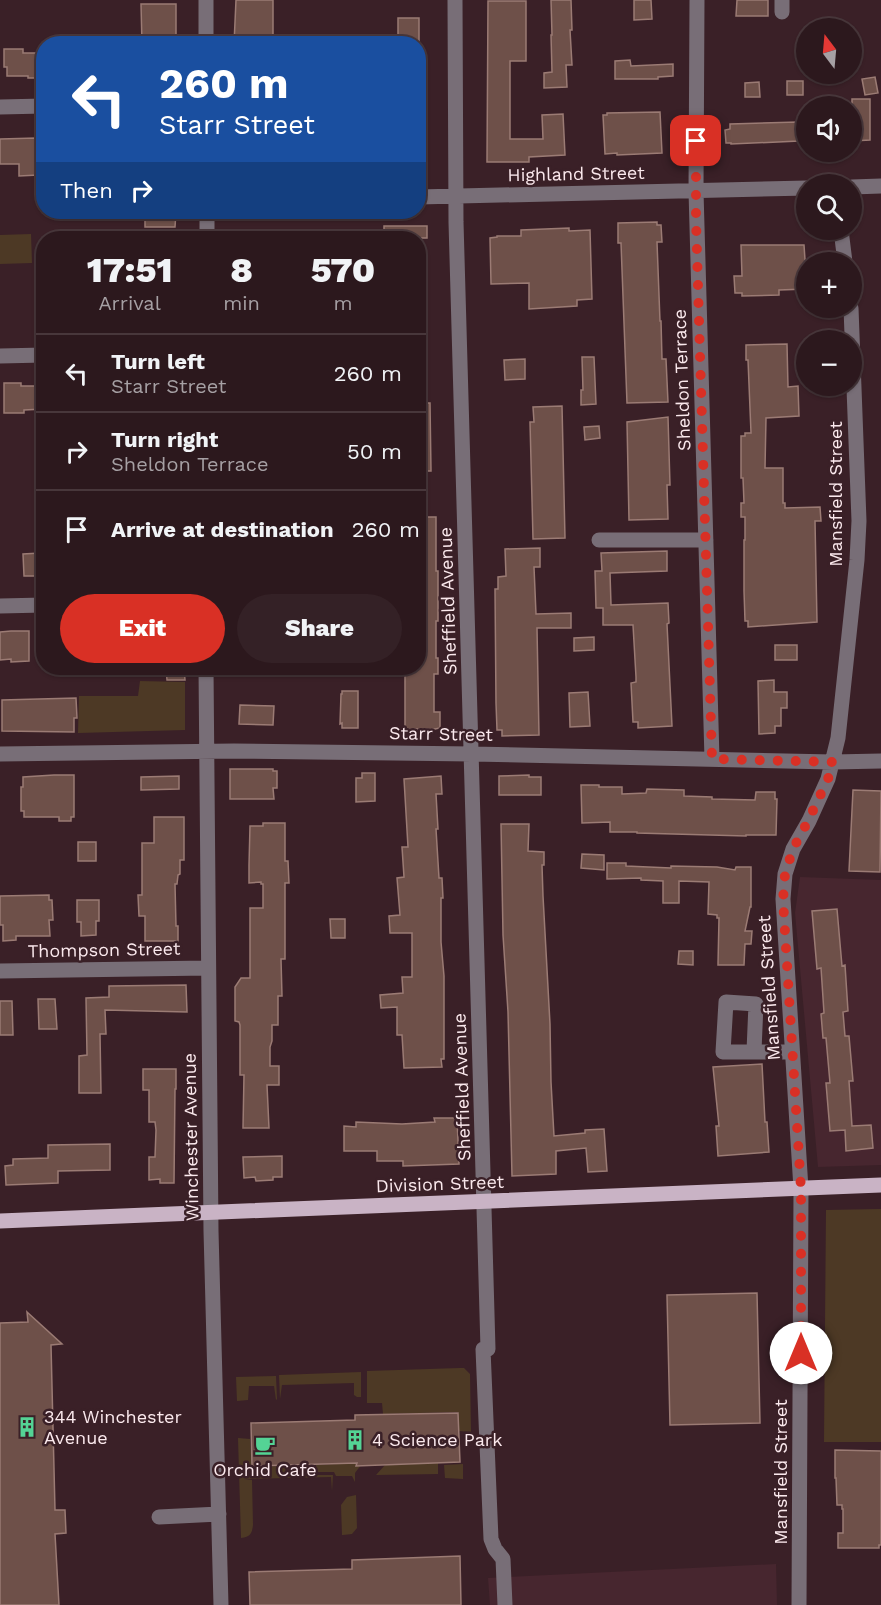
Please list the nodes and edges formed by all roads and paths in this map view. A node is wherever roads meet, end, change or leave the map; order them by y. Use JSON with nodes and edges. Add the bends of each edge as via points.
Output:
{"nodes":[{"id":1,"x":206,"y":0,"type":"edge"},
{"id":2,"x":455,"y":0,"type":"edge"},
{"id":3,"x":697,"y":0,"type":"edge"},
{"id":4,"x":206,"y":36,"type":"edge"},
{"id":5,"x":36,"y":106,"type":"edge"},
{"id":6,"x":0,"y":107,"type":"edge"},
{"id":7,"x":881,"y":186,"type":"edge"},
{"id":8,"x":862,"y":187,"type":"edge"},
{"id":9,"x":796,"y":188,"type":"edge"},
{"id":10,"x":696,"y":190,"type":"junction"},
{"id":11,"x":456,"y":196,"type":"junction"},
{"id":12,"x":426,"y":197,"type":"edge"},
{"id":13,"x":851,"y":318,"type":"edge"},
{"id":14,"x":36,"y":355,"type":"edge"},
{"id":15,"x":0,"y":356,"type":"edge"},
{"id":16,"x":599,"y":540,"type":"dead end"},
{"id":17,"x":706,"y":540,"type":"junction"},
{"id":18,"x":36,"y":605,"type":"edge"},
{"id":19,"x":0,"y":606,"type":"edge"},
{"id":20,"x":206,"y":675,"type":"edge"},
{"id":21,"x":207,"y":750,"type":"junction"},
{"id":22,"x":0,"y":754,"type":"edge"},
{"id":23,"x":472,"y":754,"type":"junction"},
{"id":24,"x":712,"y":759,"type":"junction"},
{"id":25,"x":881,"y":761,"type":"edge"},
{"id":26,"x":833,"y":762,"type":"junction"},
{"id":27,"x":208,"y":968,"type":"junction"},
{"id":28,"x":0,"y":971,"type":"edge"},
{"id":29,"x":754,"y":1052,"type":"dead end"},
{"id":30,"x":792,"y":1052,"type":"junction"},
{"id":31,"x":881,"y":1185,"type":"edge"},
{"id":32,"x":801,"y":1189,"type":"junction"},
{"id":33,"x":485,"y":1201,"type":"junction"},
{"id":34,"x":211,"y":1213,"type":"junction"},
{"id":35,"x":0,"y":1221,"type":"edge"},
{"id":36,"x":219,"y":1514,"type":"junction"},
{"id":37,"x":159,"y":1516,"type":"dead end"},
{"id":38,"x":221,"y":1605,"type":"edge"},
{"id":39,"x":505,"y":1605,"type":"edge"},
{"id":40,"x":800,"y":1605,"type":"edge"}],
"edges":[{"from":1,"to":4,"type":"street"},
{"from":2,"to":11,"type":"street","name":"Sheffield Avenue"},
{"from":3,"to":10,"type":"street","name":"Sheldon Terrace"},
{"from":5,"to":6,"type":"street"},
{"from":7,"to":8,"type":"street"},
{"from":9,"to":10,"type":"street","name":"Highland Street"},
{"from":10,"to":11,"type":"street","name":"Highland Street"},
{"from":10,"to":17,"type":"street","name":"Sheldon Terrace"},
{"from":11,"to":12,"type":"street","name":"Highland Street"},
{"from":11,"to":23,"type":"street","name":"Sheffield Avenue"},
{"from":13,"to":26,"type":"street","name":"Mansfield Street","via":[[859,521]]},
{"from":14,"to":15,"type":"street"},
{"from":16,"to":17,"type":"street"},
{"from":17,"to":24,"type":"street","name":"Sheldon Terrace"},
{"from":18,"to":19,"type":"street"},
{"from":20,"to":21,"type":"street","name":"Winchester Avenue"},
{"from":21,"to":22,"type":"street","name":"Starr Street"},
{"from":21,"to":23,"type":"street","name":"Starr Street"},
{"from":21,"to":27,"type":"street","name":"Winchester Avenue"},
{"from":23,"to":24,"type":"street","name":"Starr Street"},
{"from":23,"to":33,"type":"street","name":"Sheffield Avenue"},
{"from":24,"to":26,"type":"street","name":"Starr Street"},
{"from":25,"to":26,"type":"street","name":"Starr Street"},
{"from":26,"to":30,"type":"street","name":"Mansfield Street","via":[[785,874],[783,900]]},
{"from":27,"to":28,"type":"street","name":"Thompson Street"},
{"from":27,"to":34,"type":"street","name":"Winchester Avenue"},
{"from":29,"to":30,"type":"street"},
{"from":30,"to":32,"type":"street","name":"Mansfield Street"},
{"from":31,"to":32,"type":"main road","name":"Division Street"},
{"from":32,"to":33,"type":"main road","name":"Division Street"},
{"from":32,"to":40,"type":"street","name":"Mansfield Street"},
{"from":33,"to":34,"type":"main road","name":"Division Street"},
{"from":33,"to":39,"type":"street","name":"Sheffield Avenue","via":[[491,1539],[503,1559]]},
{"from":34,"to":35,"type":"main road","name":"Division Street"},
{"from":34,"to":36,"type":"street","name":"Winchester Avenue"},
{"from":36,"to":37,"type":"street"},
{"from":36,"to":38,"type":"street","name":"Winchester Avenue"}]}
